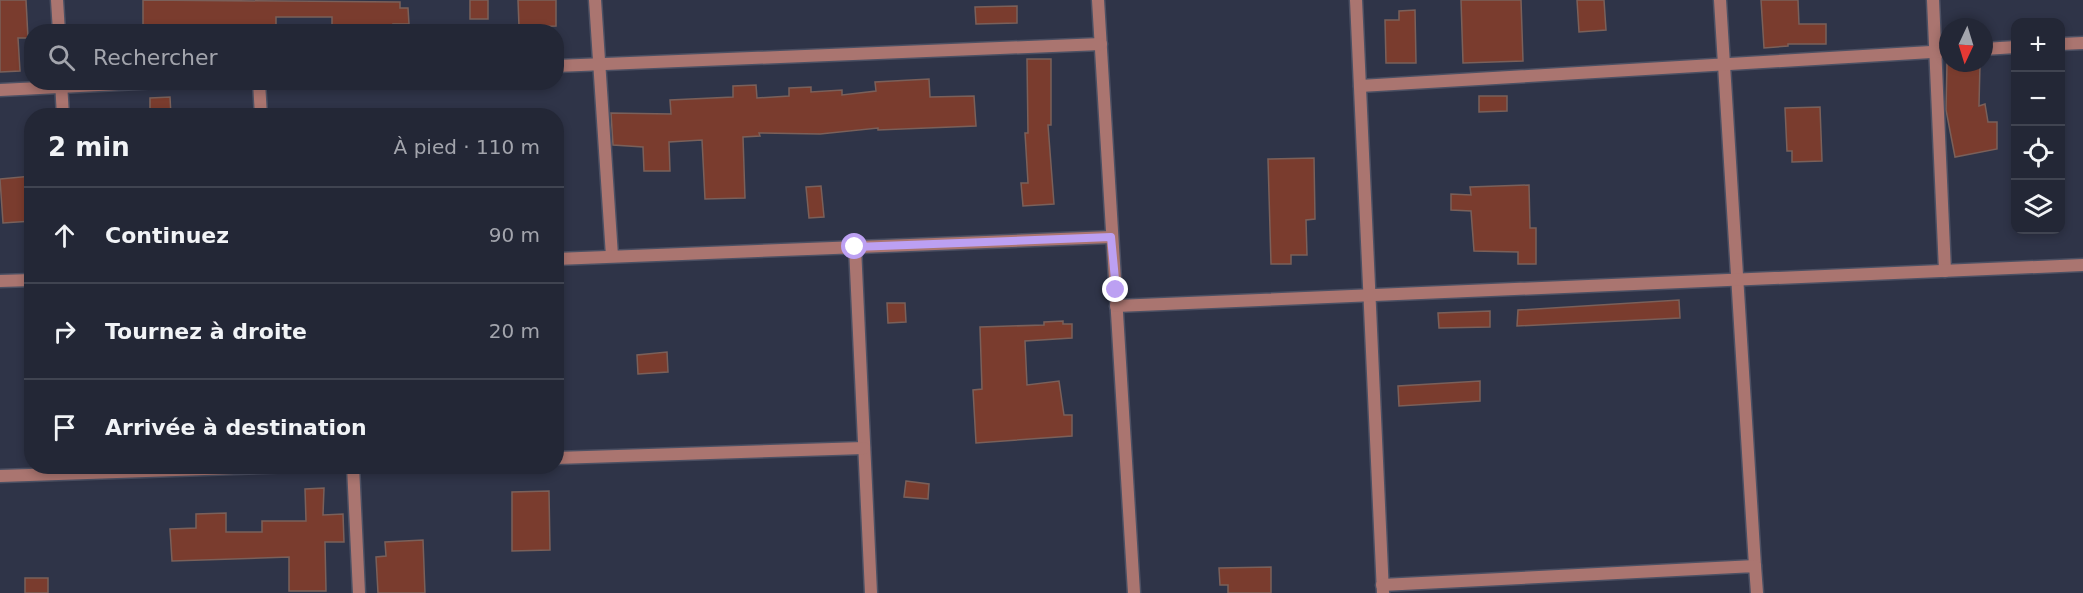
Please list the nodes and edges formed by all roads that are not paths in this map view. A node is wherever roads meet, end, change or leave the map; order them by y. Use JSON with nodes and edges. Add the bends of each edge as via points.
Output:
{"nodes":[{"id":1,"x":57,"y":0,"type":"edge"},
{"id":2,"x":595,"y":0,"type":"edge"},
{"id":3,"x":1098,"y":0,"type":"edge"},
{"id":4,"x":1356,"y":0,"type":"edge"},
{"id":5,"x":1720,"y":0,"type":"edge"},
{"id":6,"x":1933,"y":0,"type":"edge"},
{"id":7,"x":58,"y":24,"type":"edge"},
{"id":8,"x":1939,"y":34,"type":"edge"},
{"id":9,"x":2083,"y":43,"type":"edge"},
{"id":10,"x":1101,"y":44,"type":"junction"},
{"id":11,"x":2065,"y":44,"type":"edge"},
{"id":12,"x":2011,"y":47,"type":"edge"},
{"id":13,"x":1993,"y":48,"type":"edge"},
{"id":14,"x":1939,"y":51,"type":"edge"},
{"id":15,"x":599,"y":64,"type":"junction"},
{"id":16,"x":1724,"y":64,"type":"junction"},
{"id":17,"x":564,"y":66,"type":"edge"},
{"id":18,"x":1942,"y":72,"type":"edge"},
{"id":19,"x":1360,"y":86,"type":"junction"},
{"id":20,"x":24,"y":88,"type":"edge"},
{"id":21,"x":0,"y":90,"type":"edge"},
{"id":22,"x":61,"y":90,"type":"edge"},
{"id":23,"x":259,"y":90,"type":"edge"},
{"id":24,"x":62,"y":108,"type":"edge"},
{"id":25,"x":261,"y":108,"type":"edge"},
{"id":26,"x":1111,"y":237,"type":"junction"},
{"id":27,"x":855,"y":247,"type":"junction"},
{"id":28,"x":612,"y":256,"type":"junction"},
{"id":29,"x":564,"y":259,"type":"edge"},
{"id":30,"x":2083,"y":265,"type":"edge"},
{"id":31,"x":1945,"y":271,"type":"junction"},
{"id":32,"x":1738,"y":279,"type":"junction"},
{"id":33,"x":24,"y":280,"type":"edge"},
{"id":34,"x":0,"y":281,"type":"edge"},
{"id":35,"x":1369,"y":295,"type":"junction"},
{"id":36,"x":1116,"y":306,"type":"junction"},
{"id":37,"x":864,"y":448,"type":"junction"},
{"id":38,"x":564,"y":458,"type":"edge"},
{"id":39,"x":59,"y":474,"type":"edge"},
{"id":40,"x":353,"y":474,"type":"edge"},
{"id":41,"x":0,"y":476,"type":"edge"},
{"id":42,"x":1755,"y":566,"type":"junction"},
{"id":43,"x":1383,"y":589,"type":"edge"},
{"id":44,"x":360,"y":593,"type":"edge"},
{"id":45,"x":871,"y":593,"type":"edge"},
{"id":46,"x":1134,"y":593,"type":"edge"},
{"id":47,"x":1756,"y":593,"type":"edge"}],
"edges":[{"from":1,"to":7,"type":"street"},
{"from":2,"to":15,"type":"street"},
{"from":3,"to":10,"type":"street"},
{"from":4,"to":19,"type":"street"},
{"from":5,"to":16,"type":"street"},
{"from":6,"to":8,"type":"street"},
{"from":9,"to":11,"type":"street"},
{"from":10,"to":15,"type":"street"},
{"from":10,"to":26,"type":"street"},
{"from":12,"to":13,"type":"street"},
{"from":14,"to":16,"type":"street"},
{"from":15,"to":17,"type":"street"},
{"from":15,"to":28,"type":"street"},
{"from":16,"to":19,"type":"street"},
{"from":16,"to":32,"type":"street"},
{"from":18,"to":31,"type":"street"},
{"from":19,"to":35,"type":"street"},
{"from":20,"to":21,"type":"street"},
{"from":22,"to":24,"type":"street"},
{"from":23,"to":25,"type":"street"},
{"from":26,"to":27,"type":"street"},
{"from":26,"to":36,"type":"street"},
{"from":27,"to":28,"type":"street"},
{"from":27,"to":37,"type":"street"},
{"from":28,"to":29,"type":"street"},
{"from":30,"to":31,"type":"street"},
{"from":31,"to":32,"type":"street"},
{"from":32,"to":35,"type":"street"},
{"from":32,"to":42,"type":"street"},
{"from":33,"to":34,"type":"street"},
{"from":35,"to":36,"type":"street"},
{"from":35,"to":43,"type":"street"},
{"from":36,"to":46,"type":"street"},
{"from":37,"to":38,"type":"street"},
{"from":37,"to":45,"type":"street"},
{"from":39,"to":41,"type":"street"},
{"from":40,"to":44,"type":"street"},
{"from":42,"to":43,"type":"street"},
{"from":42,"to":47,"type":"street"}]}
